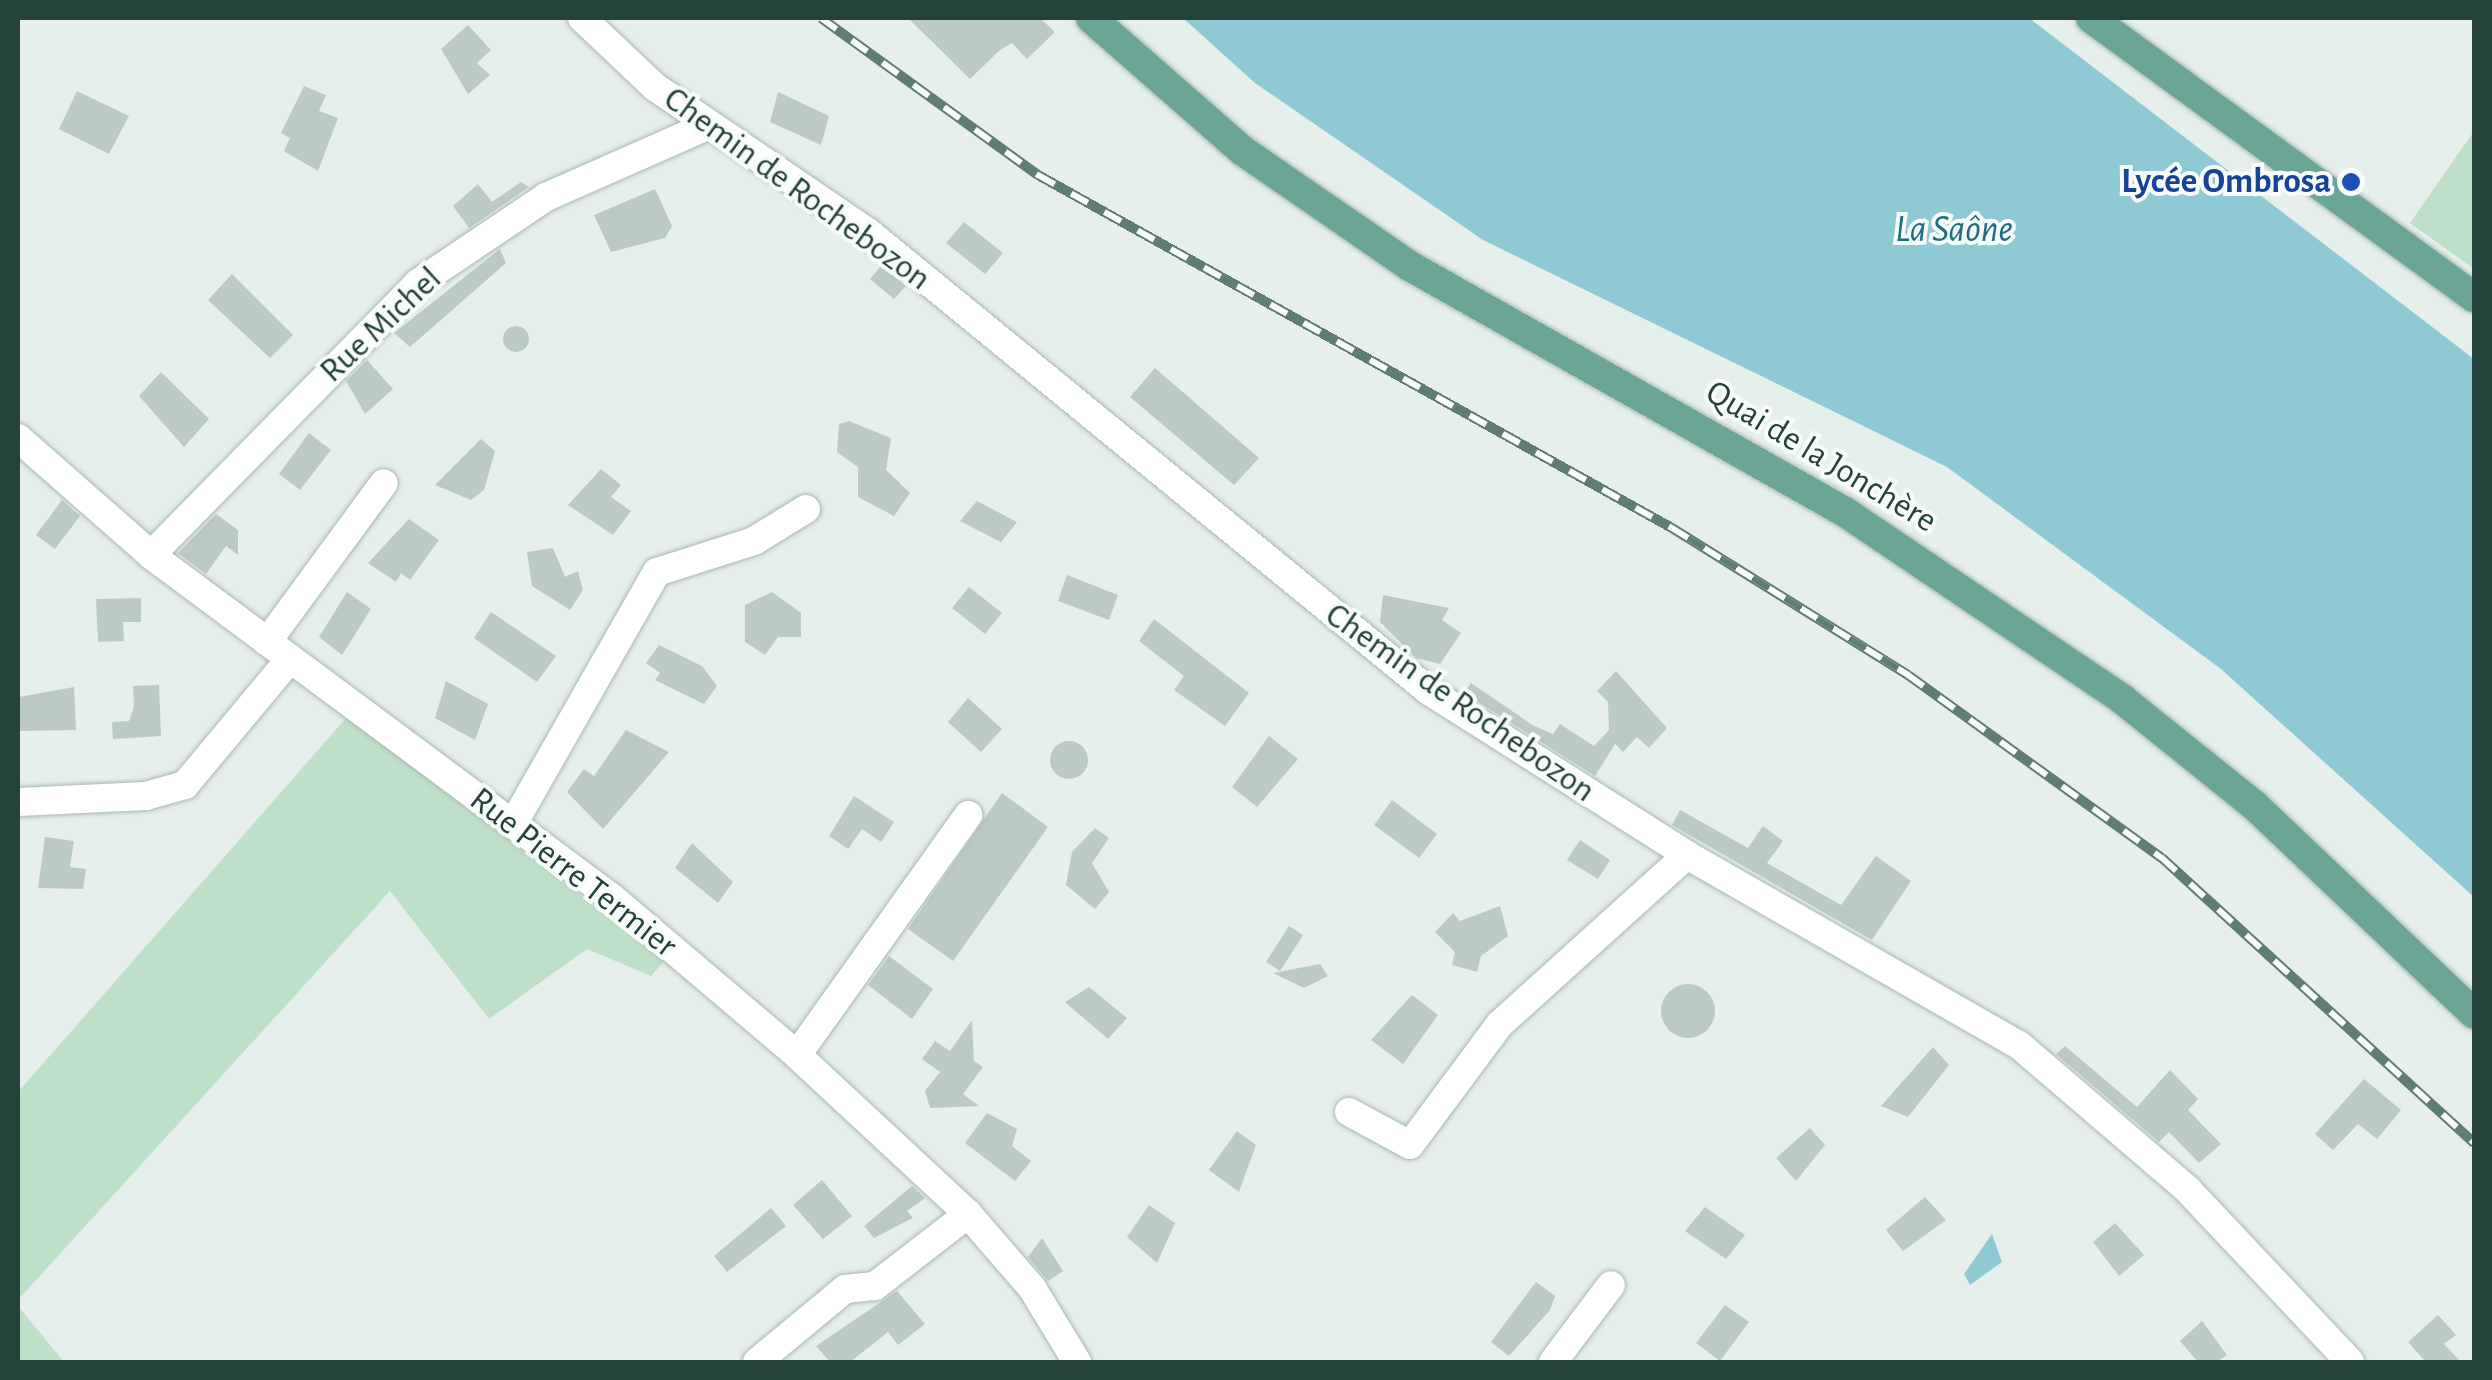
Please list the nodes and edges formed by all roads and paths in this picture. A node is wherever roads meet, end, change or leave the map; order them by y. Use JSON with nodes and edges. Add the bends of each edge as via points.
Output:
{"nodes":[{"id":1,"x":582,"y":18,"type":"edge"},
{"id":2,"x":1090,"y":18,"type":"edge"},
{"id":3,"x":2064,"y":18,"type":"edge"},
{"id":4,"x":2091,"y":18,"type":"edge"},
{"id":5,"x":707,"y":126,"type":"junction"},
{"id":6,"x":2426,"y":262,"type":"junction"},
{"id":7,"x":2474,"y":298,"type":"edge"},
{"id":8,"x":18,"y":438,"type":"edge"},
{"id":9,"x":384,"y":483,"type":"dead end"},
{"id":10,"x":806,"y":509,"type":"dead end"},
{"id":11,"x":150,"y":555,"type":"junction"},
{"id":12,"x":267,"y":642,"type":"junction"},
{"id":13,"x":290,"y":659,"type":"junction"},
{"id":14,"x":18,"y":802,"type":"edge"},
{"id":15,"x":968,"y":815,"type":"dead end"},
{"id":16,"x":512,"y":824,"type":"junction"},
{"id":17,"x":1687,"y":855,"type":"junction"},
{"id":18,"x":2474,"y":1014,"type":"edge"},
{"id":19,"x":796,"y":1055,"type":"junction"},
{"id":20,"x":1348,"y":1112,"type":"dead end"},
{"id":21,"x":968,"y":1214,"type":"junction"},
{"id":22,"x":1610,"y":1285,"type":"dead end"},
{"id":23,"x":757,"y":1362,"type":"edge"},
{"id":24,"x":1077,"y":1362,"type":"edge"},
{"id":25,"x":1554,"y":1362,"type":"edge"},
{"id":26,"x":2350,"y":1362,"type":"edge"}],
"edges":[{"from":1,"to":5,"type":"street","name":"Chemin de Rochebozon"},
{"from":2,"to":18,"type":"main road","name":"Quai de la Jonchère","via":[[1243,151],[1408,265],[1846,512],[2122,699],[2254,805]]},
{"from":3,"to":6,"type":"main road","via":[[2382,249]]},
{"from":4,"to":6,"type":"main road"},
{"from":5,"to":11,"type":"street","name":"Rue Michel","via":[[546,197],[418,283]]},
{"from":5,"to":17,"type":"street","name":"Chemin de Rochebozon","via":[[869,234],[1429,691]]},
{"from":6,"to":7,"type":"main road"},
{"from":8,"to":11,"type":"street","name":"Rue Pierre Termier"},
{"from":9,"to":12,"type":"street"},
{"from":10,"to":16,"type":"street","via":[[754,541],[656,572]]},
{"from":11,"to":12,"type":"street","name":"Rue Pierre Termier"},
{"from":12,"to":13,"type":"street","name":"Rue Pierre Termier"},
{"from":13,"to":14,"type":"street","via":[[185,785],[146,796]]},
{"from":13,"to":16,"type":"street","name":"Rue Pierre Termier"},
{"from":15,"to":19,"type":"street"},
{"from":16,"to":19,"type":"street","name":"Rue Pierre Termier"},
{"from":17,"to":20,"type":"street","via":[[1527,998],[1410,1145]]},
{"from":17,"to":26,"type":"street","name":"Chemin de Rochebozon","via":[[2018,1045],[2188,1190]]},
{"from":19,"to":21,"type":"street","name":"Rue Pierre Termier"},
{"from":21,"to":23,"type":"street","via":[[875,1286],[845,1289]]},
{"from":21,"to":24,"type":"street","name":"Rue Pierre Termier","via":[[1032,1288]]},
{"from":22,"to":25,"type":"street"}]}
